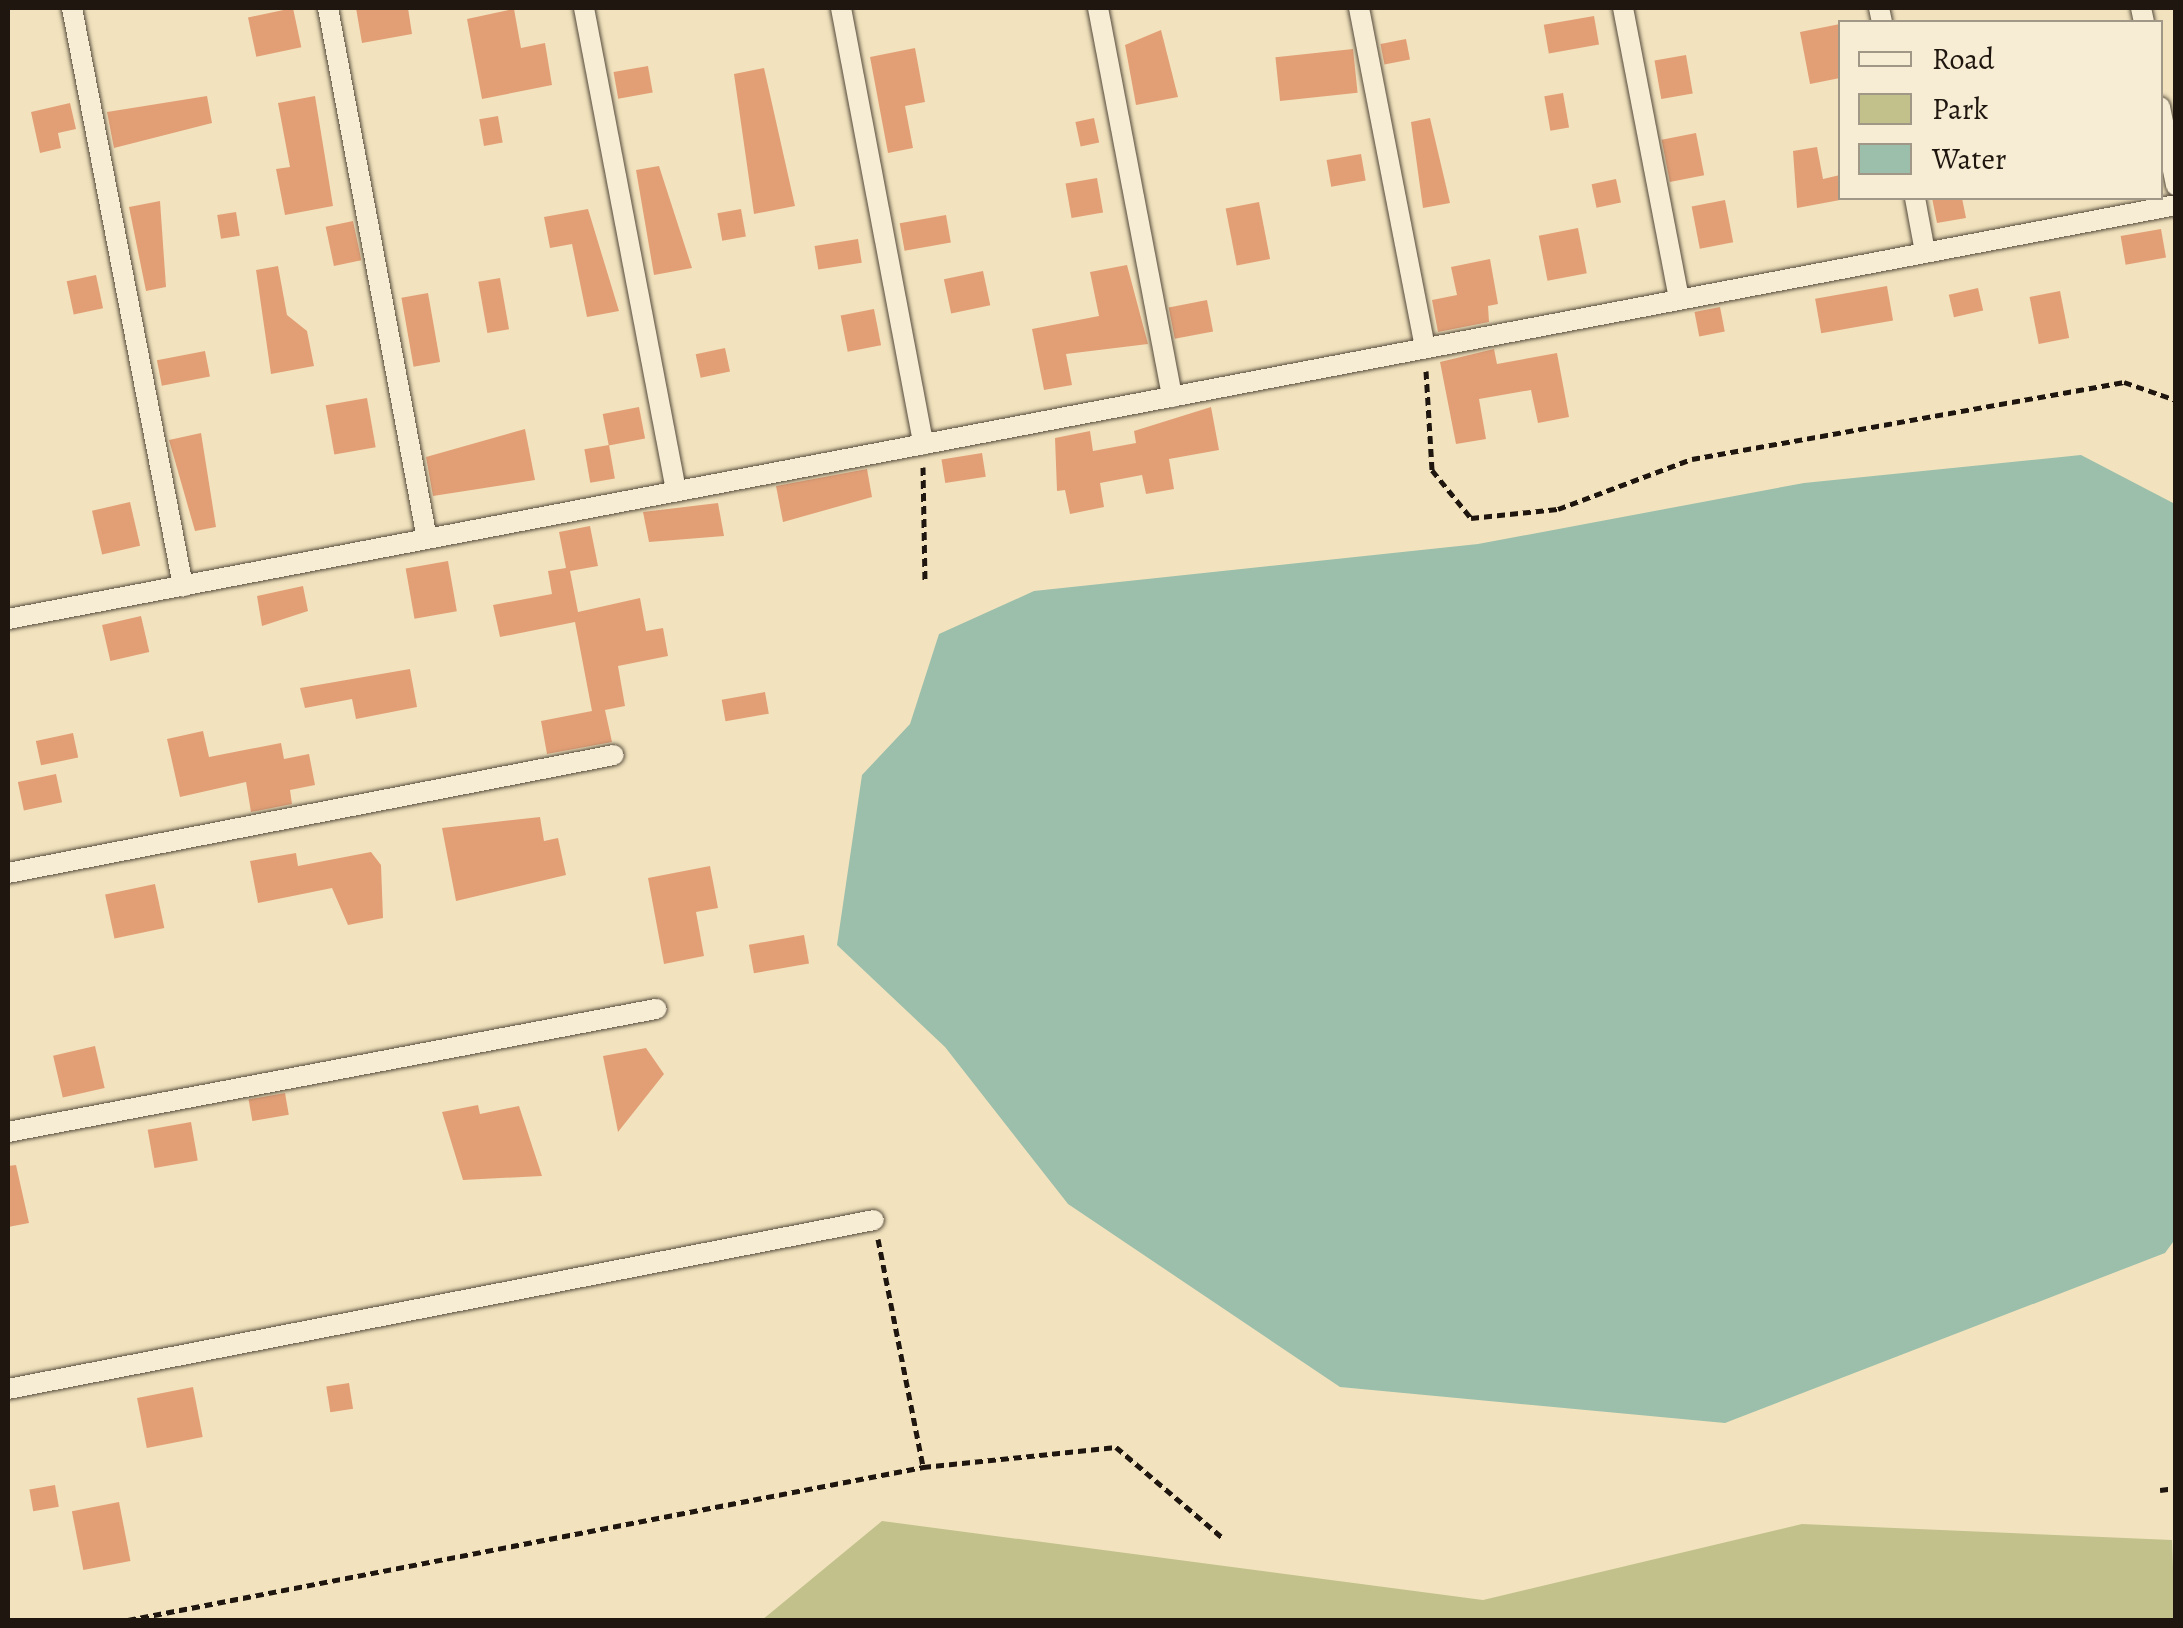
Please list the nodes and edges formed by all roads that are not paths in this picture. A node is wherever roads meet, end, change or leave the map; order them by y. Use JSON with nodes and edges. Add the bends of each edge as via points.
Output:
{"nodes":[{"id":1,"x":72,"y":8,"type":"edge"},
{"id":2,"x":328,"y":8,"type":"edge"},
{"id":3,"x":584,"y":8,"type":"edge"},
{"id":4,"x":841,"y":8,"type":"edge"},
{"id":5,"x":1098,"y":8,"type":"edge"},
{"id":6,"x":1358,"y":8,"type":"edge"},
{"id":7,"x":1623,"y":8,"type":"edge"},
{"id":8,"x":2163,"y":122,"type":"edge"},
{"id":9,"x":2176,"y":185,"type":"edge"},
{"id":10,"x":1915,"y":200,"type":"edge"},
{"id":11,"x":2176,"y":204,"type":"edge"},
{"id":12,"x":1925,"y":252,"type":"junction"},
{"id":13,"x":1679,"y":300,"type":"junction"},
{"id":14,"x":1425,"y":348,"type":"junction"},
{"id":15,"x":1172,"y":397,"type":"junction"},
{"id":16,"x":923,"y":444,"type":"junction"},
{"id":17,"x":676,"y":492,"type":"junction"},
{"id":18,"x":427,"y":539,"type":"junction"},
{"id":19,"x":182,"y":586,"type":"junction"},
{"id":20,"x":8,"y":620,"type":"edge"},
{"id":21,"x":614,"y":754,"type":"dead end"},
{"id":22,"x":8,"y":874,"type":"edge"},
{"id":23,"x":656,"y":1008,"type":"dead end"},
{"id":24,"x":8,"y":1132,"type":"edge"},
{"id":25,"x":874,"y":1220,"type":"road end"},
{"id":26,"x":8,"y":1389,"type":"edge"}],
"edges":[{"from":1,"to":19,"type":"street"},
{"from":2,"to":18,"type":"street"},
{"from":3,"to":17,"type":"street"},
{"from":4,"to":16,"type":"street"},
{"from":5,"to":15,"type":"street"},
{"from":6,"to":14,"type":"street"},
{"from":7,"to":13,"type":"street"},
{"from":8,"to":9,"type":"street"},
{"from":10,"to":12,"type":"street"},
{"from":11,"to":12,"type":"street"},
{"from":12,"to":13,"type":"street"},
{"from":13,"to":14,"type":"street"},
{"from":14,"to":15,"type":"street"},
{"from":15,"to":16,"type":"street"},
{"from":16,"to":17,"type":"street"},
{"from":17,"to":18,"type":"street"},
{"from":18,"to":19,"type":"street"},
{"from":19,"to":20,"type":"street"},
{"from":21,"to":22,"type":"street"},
{"from":23,"to":24,"type":"street"},
{"from":25,"to":26,"type":"street"}]}
